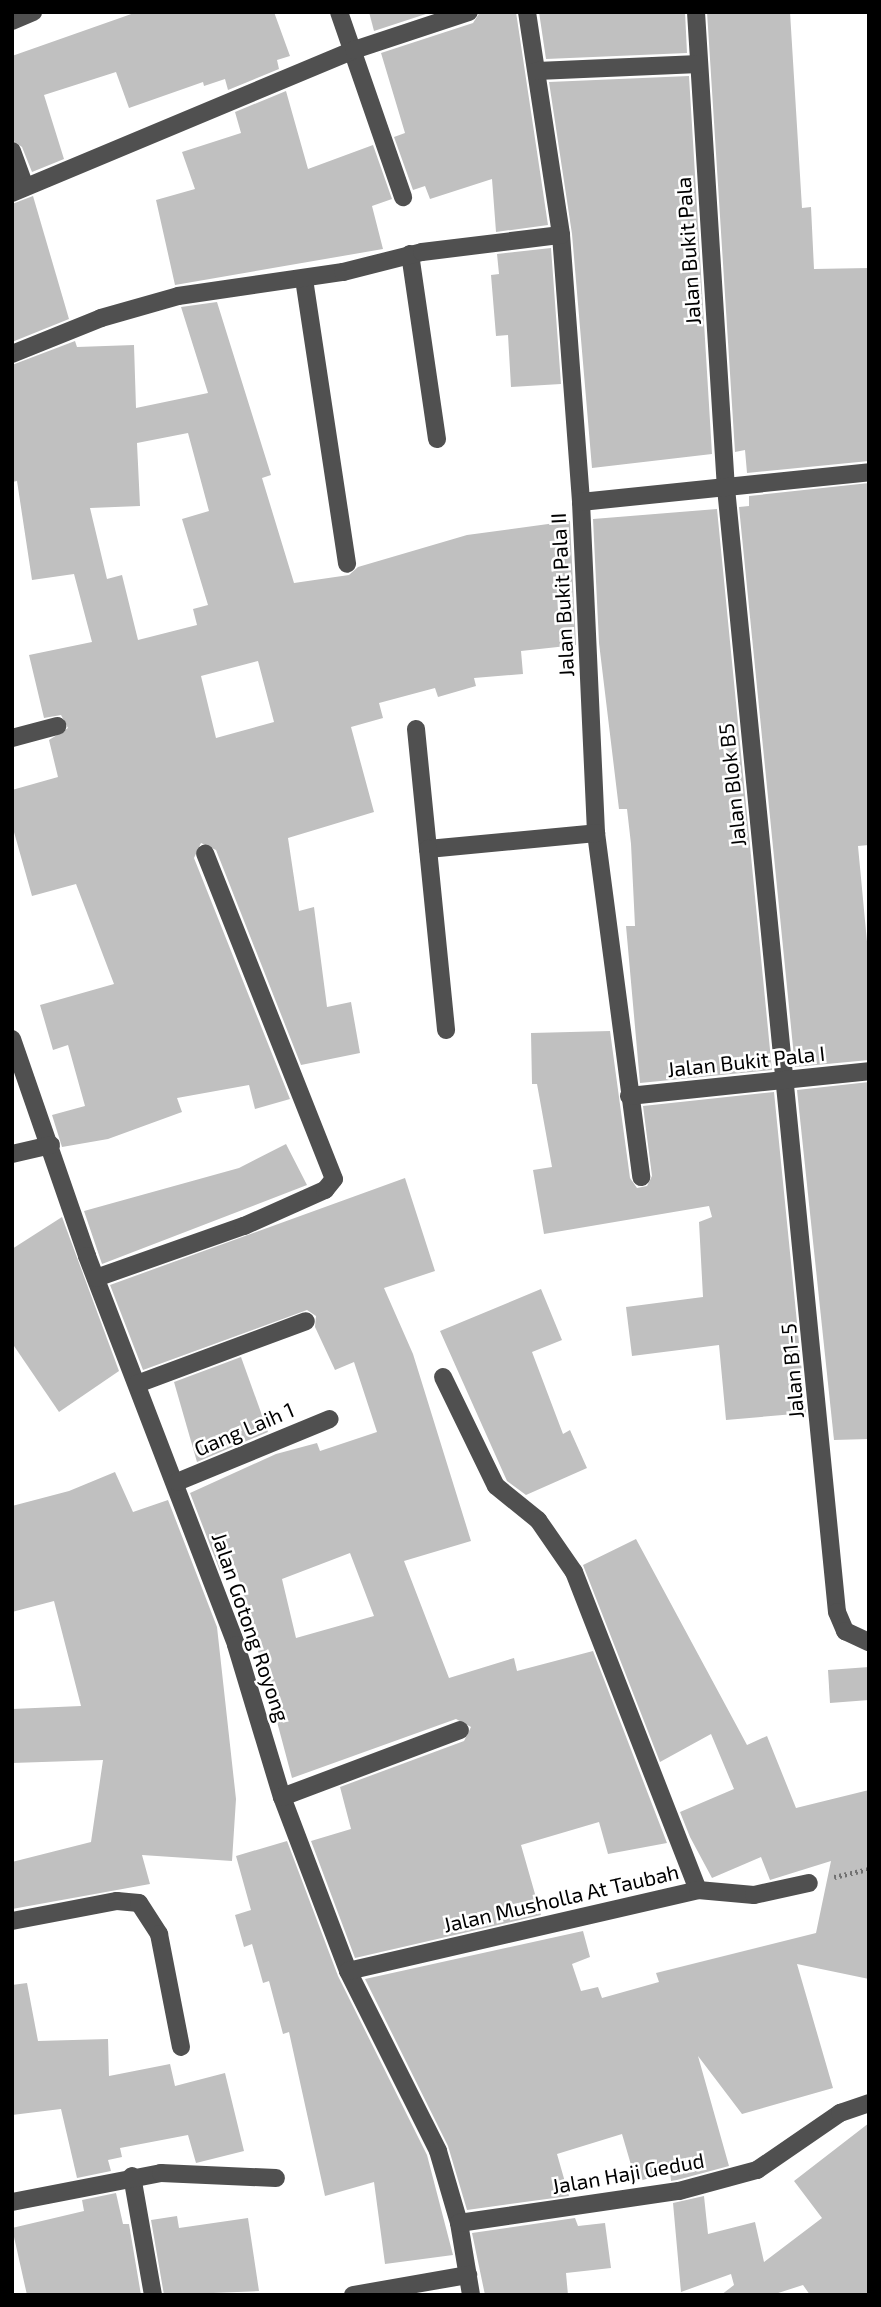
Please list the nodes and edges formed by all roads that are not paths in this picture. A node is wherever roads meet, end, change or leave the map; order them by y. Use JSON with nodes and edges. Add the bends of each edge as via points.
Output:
{"nodes":[{"id":1,"x":33,"y":12,"type":"edge"},
{"id":2,"x":339,"y":12,"type":"edge"},
{"id":3,"x":469,"y":12,"type":"edge"},
{"id":4,"x":527,"y":12,"type":"edge"},
{"id":5,"x":696,"y":12,"type":"edge"},
{"id":6,"x":12,"y":21,"type":"edge"},
{"id":7,"x":354,"y":50,"type":"junction"},
{"id":8,"x":699,"y":64,"type":"junction"},
{"id":9,"x":537,"y":71,"type":"junction"},
{"id":10,"x":12,"y":151,"type":"edge"},
{"id":11,"x":19,"y":190,"type":"edge"},
{"id":12,"x":403,"y":197,"type":"dead end"},
{"id":13,"x":561,"y":235,"type":"junction"},
{"id":14,"x":410,"y":254,"type":"junction"},
{"id":15,"x":304,"y":279,"type":"junction"},
{"id":16,"x":12,"y":354,"type":"edge"},
{"id":17,"x":437,"y":439,"type":"dead end"},
{"id":18,"x":869,"y":472,"type":"edge"},
{"id":19,"x":726,"y":488,"type":"junction"},
{"id":20,"x":581,"y":502,"type":"junction"},
{"id":21,"x":347,"y":564,"type":"dead end"},
{"id":22,"x":57,"y":726,"type":"dead end"},
{"id":23,"x":416,"y":729,"type":"dead end"},
{"id":24,"x":12,"y":738,"type":"edge"},
{"id":25,"x":596,"y":833,"type":"junction"},
{"id":26,"x":428,"y":849,"type":"junction"},
{"id":27,"x":205,"y":855,"type":"dead end"},
{"id":28,"x":446,"y":1030,"type":"dead end"},
{"id":29,"x":12,"y":1040,"type":"edge"},
{"id":30,"x":869,"y":1071,"type":"edge"},
{"id":31,"x":783,"y":1079,"type":"junction"},
{"id":32,"x":629,"y":1096,"type":"junction"},
{"id":33,"x":51,"y":1145,"type":"junction"},
{"id":34,"x":12,"y":1154,"type":"edge"},
{"id":35,"x":640,"y":1177,"type":"dead end"},
{"id":36,"x":96,"y":1278,"type":"junction"},
{"id":37,"x":306,"y":1321,"type":"dead end"},
{"id":38,"x":443,"y":1377,"type":"dead end"},
{"id":39,"x":137,"y":1384,"type":"junction"},
{"id":40,"x":330,"y":1419,"type":"dead end"},
{"id":41,"x":177,"y":1482,"type":"junction"},
{"id":42,"x":869,"y":1642,"type":"edge"},
{"id":43,"x":460,"y":1730,"type":"dead end"},
{"id":44,"x":282,"y":1797,"type":"junction"},
{"id":45,"x":809,"y":1883,"type":"road end"},
{"id":46,"x":698,"y":1890,"type":"junction"},
{"id":47,"x":12,"y":1921,"type":"edge"},
{"id":48,"x":348,"y":1971,"type":"junction"},
{"id":49,"x":181,"y":2047,"type":"dead end"},
{"id":50,"x":869,"y":2103,"type":"edge"},
{"id":51,"x":132,"y":2176,"type":"junction"},
{"id":52,"x":276,"y":2178,"type":"dead end"},
{"id":53,"x":12,"y":2202,"type":"edge"},
{"id":54,"x":459,"y":2223,"type":"junction"},
{"id":55,"x":468,"y":2275,"type":"junction"},
{"id":56,"x":153,"y":2295,"type":"edge"},
{"id":57,"x":353,"y":2295,"type":"edge"},
{"id":58,"x":471,"y":2295,"type":"edge"}],
"edges":[{"from":1,"to":6,"type":"street"},
{"from":2,"to":7,"type":"street"},
{"from":3,"to":7,"type":"street"},
{"from":4,"to":9,"type":"street","name":"Jalan Bukit Pala II"},
{"from":5,"to":8,"type":"street","name":"Jalan Bukit Pala"},
{"from":7,"to":11,"type":"street"},
{"from":7,"to":12,"type":"street"},
{"from":8,"to":9,"type":"street"},
{"from":8,"to":19,"type":"street","name":"Jalan Bukit Pala"},
{"from":9,"to":13,"type":"street","name":"Jalan Bukit Pala II"},
{"from":10,"to":11,"type":"street"},
{"from":13,"to":14,"type":"street"},
{"from":13,"to":20,"type":"street","name":"Jalan Bukit Pala II"},
{"from":14,"to":15,"type":"street"},
{"from":14,"to":17,"type":"street"},
{"from":15,"to":16,"type":"street","via":[[178,296],[101,318]]},
{"from":15,"to":21,"type":"street"},
{"from":18,"to":19,"type":"street"},
{"from":19,"to":20,"type":"street"},
{"from":19,"to":31,"type":"street","name":"Jalan Blok B5"},
{"from":20,"to":25,"type":"street","name":"Jalan Bukit Pala II"},
{"from":22,"to":24,"type":"street"},
{"from":23,"to":26,"type":"street"},
{"from":25,"to":26,"type":"street"},
{"from":25,"to":32,"type":"street","name":"Jalan Bukit Pala II"},
{"from":26,"to":28,"type":"street"},
{"from":27,"to":36,"type":"street","via":[[334,1179],[325,1191],[244,1226]]},
{"from":29,"to":33,"type":"street","name":"Jalan Gotong Royong"},
{"from":30,"to":31,"type":"street","name":"Jalan Bukit Pala I"},
{"from":31,"to":32,"type":"street","name":"Jalan Bukit Pala I"},
{"from":31,"to":42,"type":"street","name":"Jalan B1-5","via":[[837,1612],[845,1631]]},
{"from":32,"to":35,"type":"street","name":"Jalan Bukit Pala II"},
{"from":33,"to":34,"type":"street"},
{"from":33,"to":36,"type":"street","name":"Jalan Gotong Royong"},
{"from":36,"to":39,"type":"street","name":"Jalan Gotong Royong"},
{"from":37,"to":39,"type":"street"},
{"from":38,"to":46,"type":"street","via":[[496,1486],[538,1520],[574,1572]]},
{"from":39,"to":41,"type":"street","name":"Jalan Gotong Royong"},
{"from":40,"to":41,"type":"street","name":"Gang Laih 1"},
{"from":41,"to":44,"type":"street","name":"Jalan Gotong Royong","via":[[236,1645]]},
{"from":43,"to":44,"type":"street"},
{"from":44,"to":48,"type":"street","name":"Jalan Gotong Royong"},
{"from":45,"to":46,"type":"street","name":"Jalan Musholla At Taubah","via":[[754,1895]]},
{"from":46,"to":48,"type":"street","name":"Jalan Musholla At Taubah"},
{"from":47,"to":49,"type":"street","via":[[117,1901],[139,1903],[159,1934]]},
{"from":48,"to":54,"type":"street","name":"Jalan Gotong Royong","via":[[438,2151]]},
{"from":50,"to":54,"type":"street","name":"Jalan Haji Gedud","via":[[840,2113],[757,2170],[679,2191]]},
{"from":51,"to":52,"type":"street","via":[[237,2172]]},
{"from":51,"to":53,"type":"street"},
{"from":51,"to":56,"type":"street"},
{"from":54,"to":55,"type":"street","name":"Jalan Gotong Royong"},
{"from":55,"to":57,"type":"street"},
{"from":55,"to":58,"type":"street","name":"Jalan Gotong Royong"}]}
